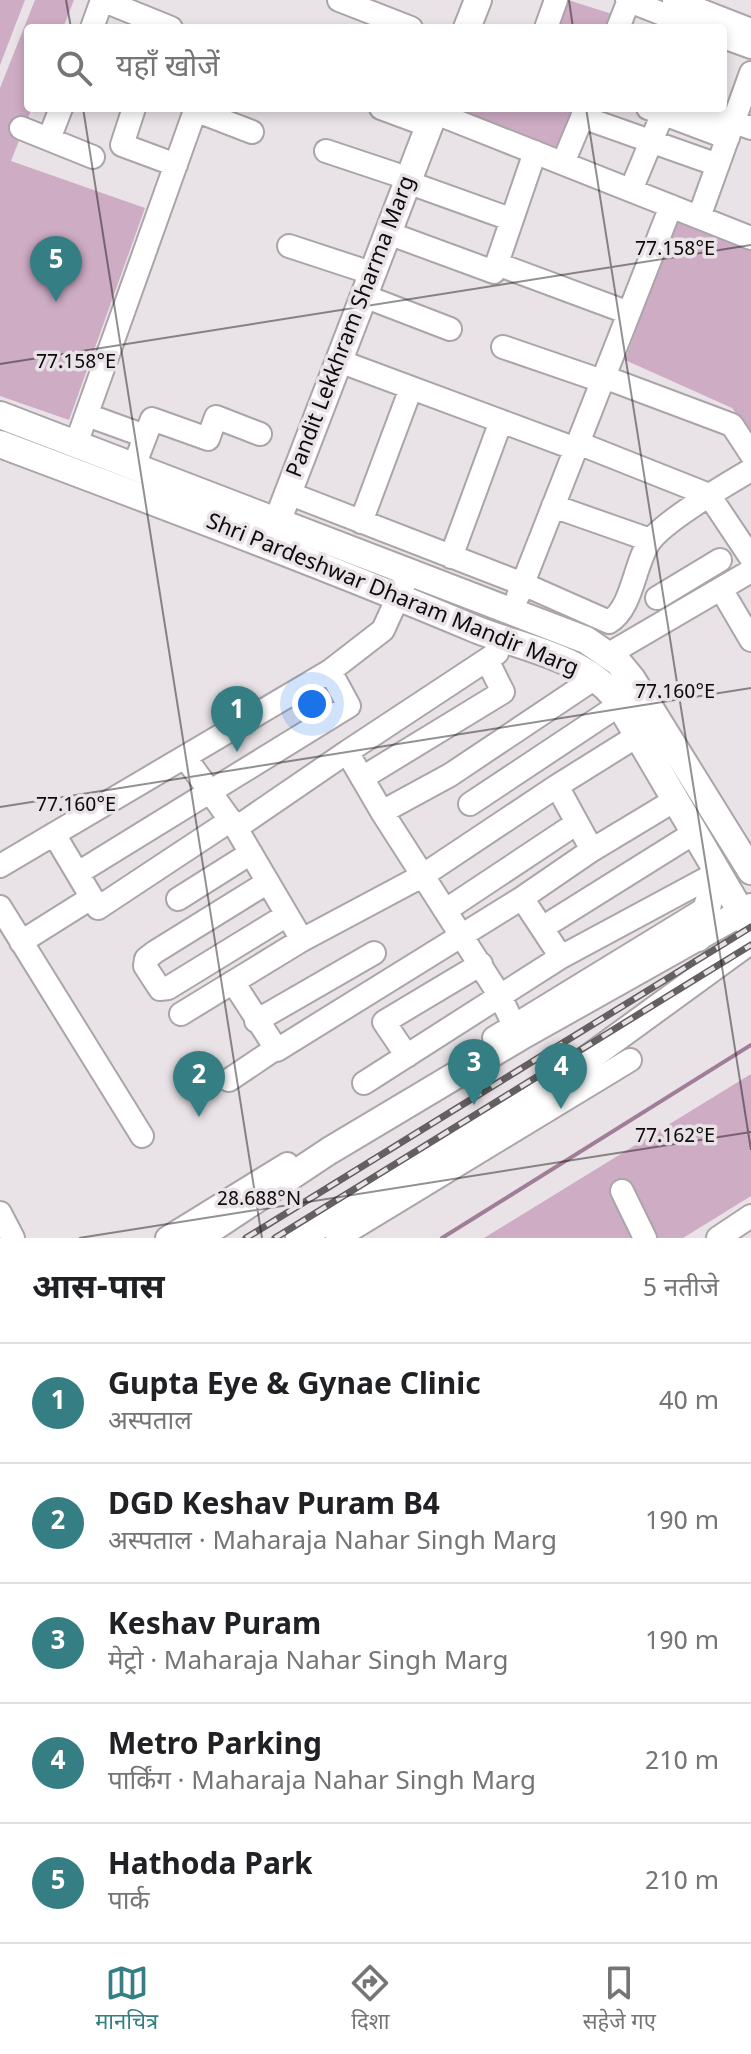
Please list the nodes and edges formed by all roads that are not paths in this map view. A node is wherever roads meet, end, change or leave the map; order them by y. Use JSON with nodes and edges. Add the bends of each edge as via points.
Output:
{"nodes":[{"id":1,"x":102,"y":0,"type":"edge"},
{"id":2,"x":339,"y":0,"type":"edge"},
{"id":3,"x":463,"y":0,"type":"edge"},
{"id":4,"x":478,"y":0,"type":"edge"},
{"id":5,"x":556,"y":0,"type":"edge"},
{"id":6,"x":628,"y":0,"type":"edge"},
{"id":7,"x":674,"y":0,"type":"edge"},
{"id":8,"x":698,"y":19,"type":"edge"},
{"id":9,"x":93,"y":24,"type":"edge"},
{"id":10,"x":161,"y":24,"type":"edge"},
{"id":11,"x":401,"y":24,"type":"edge"},
{"id":12,"x":454,"y":24,"type":"edge"},
{"id":13,"x":469,"y":24,"type":"edge"},
{"id":14,"x":547,"y":24,"type":"edge"},
{"id":15,"x":619,"y":24,"type":"edge"},
{"id":16,"x":722,"y":24,"type":"edge"},
{"id":17,"x":727,"y":25,"type":"edge"},
{"id":18,"x":751,"y":30,"type":"edge"},
{"id":19,"x":727,"y":38,"type":"edge"},
{"id":20,"x":751,"y":47,"type":"edge"},
{"id":21,"x":751,"y":73,"type":"edge"},
{"id":22,"x":59,"y":112,"type":"edge"},
{"id":23,"x":133,"y":112,"type":"edge"},
{"id":24,"x":195,"y":112,"type":"edge"},
{"id":25,"x":203,"y":112,"type":"edge"},
{"id":26,"x":426,"y":112,"type":"edge"},
{"id":27,"x":658,"y":112,"type":"edge"},
{"id":28,"x":666,"y":112,"type":"edge"},
{"id":29,"x":704,"y":112,"type":"edge"},
{"id":30,"x":584,"y":113,"type":"edge"},
{"id":31,"x":21,"y":128,"type":"dead end"},
{"id":32,"x":737,"y":129,"type":"edge"},
{"id":33,"x":252,"y":132,"type":"dead end"},
{"id":34,"x":49,"y":139,"type":"junction"},
{"id":35,"x":653,"y":140,"type":"junction"},
{"id":36,"x":326,"y":151,"type":"dead end"},
{"id":37,"x":535,"y":152,"type":"junction"},
{"id":38,"x":93,"y":157,"type":"dead end"},
{"id":39,"x":563,"y":163,"type":"junction"},
{"id":40,"x":176,"y":165,"type":"junction"},
{"id":41,"x":718,"y":165,"type":"junction"},
{"id":42,"x":401,"y":178,"type":"junction"},
{"id":43,"x":631,"y":190,"type":"junction"},
{"id":44,"x":671,"y":206,"type":"junction"},
{"id":45,"x":699,"y":217,"type":"junction"},
{"id":46,"x":510,"y":219,"type":"junction"},
{"id":47,"x":388,"y":233,"type":"junction"},
{"id":48,"x":751,"y":238,"type":"edge"},
{"id":49,"x":289,"y":246,"type":"dead end"},
{"id":50,"x":497,"y":264,"type":"junction"},
{"id":51,"x":359,"y":269,"type":"junction"},
{"id":52,"x":364,"y":296,"type":"junction"},
{"id":53,"x":629,"y":313,"type":"junction"},
{"id":54,"x":450,"y":329,"type":"dead end"},
{"id":55,"x":503,"y":347,"type":"dead end"},
{"id":56,"x":339,"y":361,"type":"junction"},
{"id":57,"x":603,"y":379,"type":"junction"},
{"id":58,"x":411,"y":388,"type":"junction"},
{"id":59,"x":0,"y":415,"type":"edge"},
{"id":60,"x":87,"y":415,"type":"junction"},
{"id":61,"x":501,"y":421,"type":"junction"},
{"id":62,"x":260,"y":434,"type":"dead end"},
{"id":63,"x":145,"y":436,"type":"junction"},
{"id":64,"x":0,"y":444,"type":"edge"},
{"id":65,"x":76,"y":444,"type":"junction"},
{"id":66,"x":577,"y":446,"type":"junction"},
{"id":67,"x":751,"y":454,"type":"edge"},
{"id":68,"x":134,"y":466,"type":"junction"},
{"id":69,"x":751,"y":470,"type":"edge"},
{"id":70,"x":288,"y":493,"type":"junction"},
{"id":71,"x":709,"y":495,"type":"junction"},
{"id":72,"x":553,"y":506,"type":"junction"},
{"id":73,"x":271,"y":517,"type":"junction"},
{"id":74,"x":361,"y":522,"type":"junction"},
{"id":75,"x":650,"y":540,"type":"junction"},
{"id":76,"x":259,"y":542,"type":"junction"},
{"id":77,"x":451,"y":557,"type":"junction"},
{"id":78,"x":751,"y":558,"type":"edge"},
{"id":79,"x":720,"y":560,"type":"dead end"},
{"id":80,"x":408,"y":571,"type":"junction"},
{"id":81,"x":751,"y":571,"type":"edge"},
{"id":82,"x":692,"y":578,"type":"junction"},
{"id":83,"x":523,"y":584,"type":"junction"},
{"id":84,"x":713,"y":594,"type":"junction"},
{"id":85,"x":400,"y":597,"type":"junction"},
{"id":86,"x":657,"y":598,"type":"dead end"},
{"id":87,"x":512,"y":611,"type":"junction"},
{"id":88,"x":751,"y":640,"type":"edge"},
{"id":89,"x":511,"y":644,"type":"junction"},
{"id":90,"x":609,"y":654,"type":"junction"},
{"id":91,"x":487,"y":660,"type":"junction"},
{"id":92,"x":330,"y":671,"type":"junction"},
{"id":93,"x":595,"y":678,"type":"junction"},
{"id":94,"x":619,"y":705,"type":"junction"},
{"id":95,"x":637,"y":736,"type":"junction"},
{"id":96,"x":347,"y":752,"type":"junction"},
{"id":97,"x":185,"y":757,"type":"junction"},
{"id":98,"x":450,"y":775,"type":"junction"},
{"id":99,"x":362,"y":778,"type":"junction"},
{"id":100,"x":557,"y":786,"type":"junction"},
{"id":101,"x":210,"y":792,"type":"junction"},
{"id":102,"x":675,"y":800,"type":"junction"},
{"id":103,"x":470,"y":804,"type":"junction"},
{"id":104,"x":382,"y":812,"type":"junction"},
{"id":105,"x":577,"y":823,"type":"junction"},
{"id":106,"x":233,"y":824,"type":"junction"},
{"id":107,"x":489,"y":831,"type":"junction"},
{"id":108,"x":694,"y":833,"type":"junction"},
{"id":109,"x":54,"y":834,"type":"junction"},
{"id":110,"x":746,"y":845,"type":"edge"},
{"id":111,"x":592,"y":850,"type":"junction"},
{"id":112,"x":251,"y":853,"type":"junction"},
{"id":113,"x":0,"y":866,"type":"edge"},
{"id":114,"x":751,"y":871,"type":"edge"},
{"id":115,"x":78,"y":873,"type":"junction"},
{"id":116,"x":717,"y":873,"type":"junction"},
{"id":117,"x":422,"y":876,"type":"junction"},
{"id":118,"x":268,"y":882,"type":"junction"},
{"id":119,"x":91,"y":898,"type":"junction"},
{"id":120,"x":522,"y":898,"type":"junction"},
{"id":121,"x":178,"y":899,"type":"dead end"},
{"id":122,"x":0,"y":907,"type":"edge"},
{"id":123,"x":708,"y":907,"type":"junction"},
{"id":124,"x":446,"y":910,"type":"junction"},
{"id":125,"x":287,"y":915,"type":"junction"},
{"id":126,"x":747,"y":916,"type":"edge"},
{"id":127,"x":542,"y":928,"type":"junction"},
{"id":128,"x":463,"y":935,"type":"junction"},
{"id":129,"x":698,"y":938,"type":"junction"},
{"id":130,"x":302,"y":940,"type":"junction"},
{"id":131,"x":751,"y":940,"type":"edge"},
{"id":132,"x":21,"y":942,"type":"junction"},
{"id":133,"x":374,"y":953,"type":"dead end"},
{"id":134,"x":561,"y":957,"type":"junction"},
{"id":135,"x":481,"y":964,"type":"junction"},
{"id":136,"x":233,"y":982,"type":"junction"},
{"id":137,"x":587,"y":991,"type":"junction"},
{"id":138,"x":500,"y":996,"type":"junction"},
{"id":139,"x":181,"y":1014,"type":"dead end"},
{"id":140,"x":256,"y":1021,"type":"junction"},
{"id":141,"x":517,"y":1031,"type":"junction"},
{"id":142,"x":275,"y":1049,"type":"junction"},
{"id":143,"x":407,"y":1056,"type":"junction"},
{"id":144,"x":630,"y":1060,"type":"dead end"},
{"id":145,"x":597,"y":1067,"type":"junction"},
{"id":146,"x":229,"y":1080,"type":"dead end"},
{"id":147,"x":364,"y":1083,"type":"dead end"},
{"id":148,"x":142,"y":1136,"type":"dead end"},
{"id":149,"x":292,"y":1169,"type":"junction"},
{"id":150,"x":622,"y":1191,"type":"dead end"},
{"id":151,"x":751,"y":1216,"type":"edge"},
{"id":152,"x":167,"y":1238,"type":"edge"},
{"id":153,"x":198,"y":1238,"type":"edge"},
{"id":154,"x":299,"y":1238,"type":"edge"},
{"id":155,"x":337,"y":1238,"type":"edge"},
{"id":156,"x":645,"y":1238,"type":"edge"},
{"id":157,"x":718,"y":1238,"type":"edge"}],
"edges":[{"from":1,"to":9,"type":"street"},
{"from":1,"to":10,"type":"street"},
{"from":2,"to":11,"type":"street"},
{"from":3,"to":12,"type":"main road"},
{"from":4,"to":13,"type":"main road"},
{"from":5,"to":14,"type":"street"},
{"from":6,"to":8,"type":"street"},
{"from":6,"to":15,"type":"street"},
{"from":7,"to":8,"type":"street"},
{"from":8,"to":16,"type":"street"},
{"from":17,"to":18,"type":"street"},
{"from":19,"to":20,"type":"street"},
{"from":21,"to":32,"type":"street"},
{"from":22,"to":34,"type":"street"},
{"from":23,"to":40,"type":"street","via":[[122,145]]},
{"from":24,"to":40,"type":"street"},
{"from":25,"to":33,"type":"street"},
{"from":26,"to":37,"type":"street"},
{"from":26,"to":42,"type":"main road","name":"Pandit Lekkhram Sharma Marg"},
{"from":27,"to":35,"type":"street"},
{"from":28,"to":32,"type":"street"},
{"from":29,"to":32,"type":"street"},
{"from":30,"to":35,"type":"street"},
{"from":30,"to":39,"type":"street"},
{"from":31,"to":34,"type":"street"},
{"from":32,"to":41,"type":"street"},
{"from":34,"to":38,"type":"street"},
{"from":35,"to":41,"type":"street"},
{"from":35,"to":43,"type":"street"},
{"from":36,"to":42,"type":"street"},
{"from":37,"to":39,"type":"street"},
{"from":37,"to":46,"type":"street"},
{"from":39,"to":43,"type":"street"},
{"from":40,"to":60,"type":"street"},
{"from":41,"to":45,"type":"street"},
{"from":42,"to":46,"type":"street"},
{"from":42,"to":47,"type":"main road","name":"Pandit Lekkhram Sharma Marg"},
{"from":42,"to":51,"type":"main road","name":"Pandit Lekkhram Sharma Marg"},
{"from":43,"to":44,"type":"street"},
{"from":44,"to":45,"type":"street"},
{"from":44,"to":53,"type":"street"},
{"from":45,"to":48,"type":"street"},
{"from":46,"to":50,"type":"street"},
{"from":47,"to":50,"type":"street","via":[[494,272]]},
{"from":47,"to":52,"type":"main road","name":"Pandit Lekkhram Sharma Marg"},
{"from":49,"to":51,"type":"street"},
{"from":50,"to":53,"type":"street"},
{"from":51,"to":73,"type":"main road","name":"Pandit Lekkhram Sharma Marg"},
{"from":52,"to":54,"type":"street"},
{"from":52,"to":56,"type":"main road","name":"Pandit Lekkhram Sharma Marg"},
{"from":53,"to":57,"type":"street"},
{"from":55,"to":57,"type":"street"},
{"from":56,"to":58,"type":"street"},
{"from":56,"to":70,"type":"main road","name":"Pandit Lekkhram Sharma Marg"},
{"from":57,"to":66,"type":"street"},
{"from":57,"to":67,"type":"street","via":[[732,425]]},
{"from":58,"to":61,"type":"street"},
{"from":58,"to":74,"type":"street"},
{"from":59,"to":65,"type":"main road","name":"Shri Pardeshwar Dharam Mandir Marg"},
{"from":60,"to":63,"type":"street"},
{"from":60,"to":65,"type":"street"},
{"from":61,"to":66,"type":"street"},
{"from":61,"to":77,"type":"street"},
{"from":62,"to":63,"type":"street","via":[[216,417],[208,439],[152,419]]},
{"from":63,"to":68,"type":"street"},
{"from":64,"to":76,"type":"main road","name":"Shri Pardeshwar Dharam Mandir Marg"},
{"from":65,"to":68,"type":"main road","name":"Shri Pardeshwar Dharam Mandir Marg"},
{"from":66,"to":71,"type":"street"},
{"from":66,"to":72,"type":"street"},
{"from":68,"to":73,"type":"main road","name":"Shri Pardeshwar Dharam Mandir Marg"},
{"from":69,"to":71,"type":"street"},
{"from":70,"to":73,"type":"main road","name":"Pandit Lekkhram Sharma Marg"},
{"from":70,"to":74,"type":"street"},
{"from":71,"to":75,"type":"street"},
{"from":71,"to":78,"type":"street"},
{"from":72,"to":75,"type":"street"},
{"from":72,"to":83,"type":"street"},
{"from":73,"to":76,"type":"main road","name":"Pandit Lekkhram Sharma Marg"},
{"from":73,"to":80,"type":"main road","name":"Shri Pardeshwar Dharam Mandir Marg"},
{"from":74,"to":77,"type":"street"},
{"from":75,"to":83,"type":"street","via":[[612,621],[602,622]]},
{"from":76,"to":85,"type":"main road","name":"Shri Pardeshwar Dharam Mandir Marg"},
{"from":77,"to":83,"type":"street"},
{"from":79,"to":82,"type":"street"},
{"from":80,"to":85,"type":"street"},
{"from":80,"to":87,"type":"main road","name":"Shri Pardeshwar Dharam Mandir Marg"},
{"from":81,"to":84,"type":"street"},
{"from":82,"to":84,"type":"street"},
{"from":82,"to":86,"type":"street"},
{"from":83,"to":87,"type":"street"},
{"from":84,"to":88,"type":"street"},
{"from":84,"to":90,"type":"street"},
{"from":85,"to":89,"type":"main road","name":"Shri Pardeshwar Dharam Mandir Marg"},
{"from":85,"to":92,"type":"street","via":[[383,630]]},
{"from":87,"to":90,"type":"main road","name":"Shri Pardeshwar Dharam Mandir Marg"},
{"from":89,"to":91,"type":"street"},
{"from":89,"to":93,"type":"main road","name":"Shri Pardeshwar Dharam Mandir Marg","via":[[576,664]]},
{"from":90,"to":110,"type":"main road","name":"Shri Pardeshwar Dharam Mandir Marg","via":[[632,679]]},
{"from":91,"to":96,"type":"street"},
{"from":91,"to":99,"type":"street","via":[[503,692]]},
{"from":92,"to":97,"type":"street"},
{"from":92,"to":101,"type":"street","via":[[349,706]]},
{"from":93,"to":94,"type":"main road","name":"Shri Pardeshwar Dharam Mandir Marg"},
{"from":93,"to":98,"type":"street"},
{"from":94,"to":95,"type":"main road","name":"Shri Pardeshwar Dharam Mandir Marg"},
{"from":94,"to":103,"type":"street"},
{"from":95,"to":100,"type":"street"},
{"from":95,"to":102,"type":"main road","name":"Shri Pardeshwar Dharam Mandir Marg"},
{"from":96,"to":99,"type":"street"},
{"from":96,"to":106,"type":"street"},
{"from":97,"to":101,"type":"street"},
{"from":97,"to":109,"type":"street"},
{"from":98,"to":103,"type":"street"},
{"from":98,"to":104,"type":"street"},
{"from":99,"to":104,"type":"street"},
{"from":100,"to":105,"type":"street"},
{"from":100,"to":107,"type":"street"},
{"from":101,"to":106,"type":"street"},
{"from":101,"to":115,"type":"street"},
{"from":102,"to":108,"type":"main road","name":"Shri Pardeshwar Dharam Mandir Marg"},
{"from":102,"to":111,"type":"street"},
{"from":103,"to":107,"type":"street"},
{"from":104,"to":117,"type":"street"},
{"from":105,"to":111,"type":"street"},
{"from":105,"to":124,"type":"street"},
{"from":106,"to":112,"type":"street"},
{"from":106,"to":119,"type":"street","via":[[104,906],[98,908]]},
{"from":107,"to":117,"type":"street"},
{"from":108,"to":116,"type":"main road","name":"Shri Pardeshwar Dharam Mandir Marg"},
{"from":108,"to":127,"type":"street"},
{"from":109,"to":113,"type":"street"},
{"from":109,"to":115,"type":"street"},
{"from":110,"to":114,"type":"main road","name":"Shri Pardeshwar Dharam Mandir Marg"},
{"from":111,"to":120,"type":"street"},
{"from":112,"to":118,"type":"street"},
{"from":112,"to":121,"type":"street"},
{"from":115,"to":119,"type":"street"},
{"from":116,"to":123,"type":"main road"},
{"from":116,"to":126,"type":"main road","name":"Shri Pardeshwar Dharam Mandir Marg"},
{"from":116,"to":134,"type":"street"},
{"from":117,"to":124,"type":"street"},
{"from":117,"to":130,"type":"street"},
{"from":118,"to":125,"type":"street"},
{"from":118,"to":125,"type":"street","via":[[155,952],[145,966],[160,989],[168,988]]},
{"from":119,"to":132,"type":"street"},
{"from":120,"to":127,"type":"street"},
{"from":120,"to":128,"type":"street"},
{"from":122,"to":132,"type":"street"},
{"from":123,"to":129,"type":"main road"},
{"from":123,"to":137,"type":"street"},
{"from":124,"to":128,"type":"street"},
{"from":125,"to":130,"type":"street"},
{"from":126,"to":129,"type":"main road"},
{"from":127,"to":134,"type":"street"},
{"from":128,"to":135,"type":"street"},
{"from":128,"to":142,"type":"street"},
{"from":129,"to":137,"type":"main road"},
{"from":130,"to":136,"type":"street"},
{"from":131,"to":145,"type":"main road"},
{"from":132,"to":148,"type":"street"},
{"from":133,"to":140,"type":"street"},
{"from":134,"to":138,"type":"street"},
{"from":135,"to":138,"type":"street"},
{"from":135,"to":143,"type":"street","via":[[384,1022]]},
{"from":136,"to":139,"type":"street"},
{"from":136,"to":140,"type":"street"},
{"from":137,"to":141,"type":"main road"},
{"from":138,"to":141,"type":"street"},
{"from":138,"to":143,"type":"street"},
{"from":140,"to":142,"type":"street"},
{"from":141,"to":149,"type":"main road"},
{"from":142,"to":146,"type":"street"},
{"from":143,"to":147,"type":"street"},
{"from":144,"to":145,"type":"street"},
{"from":145,"to":154,"type":"main road"},
{"from":145,"to":155,"type":"street"},
{"from":149,"to":152,"type":"street"},
{"from":149,"to":153,"type":"main road"},
{"from":150,"to":156,"type":"street"},
{"from":151,"to":157,"type":"street"}]}
